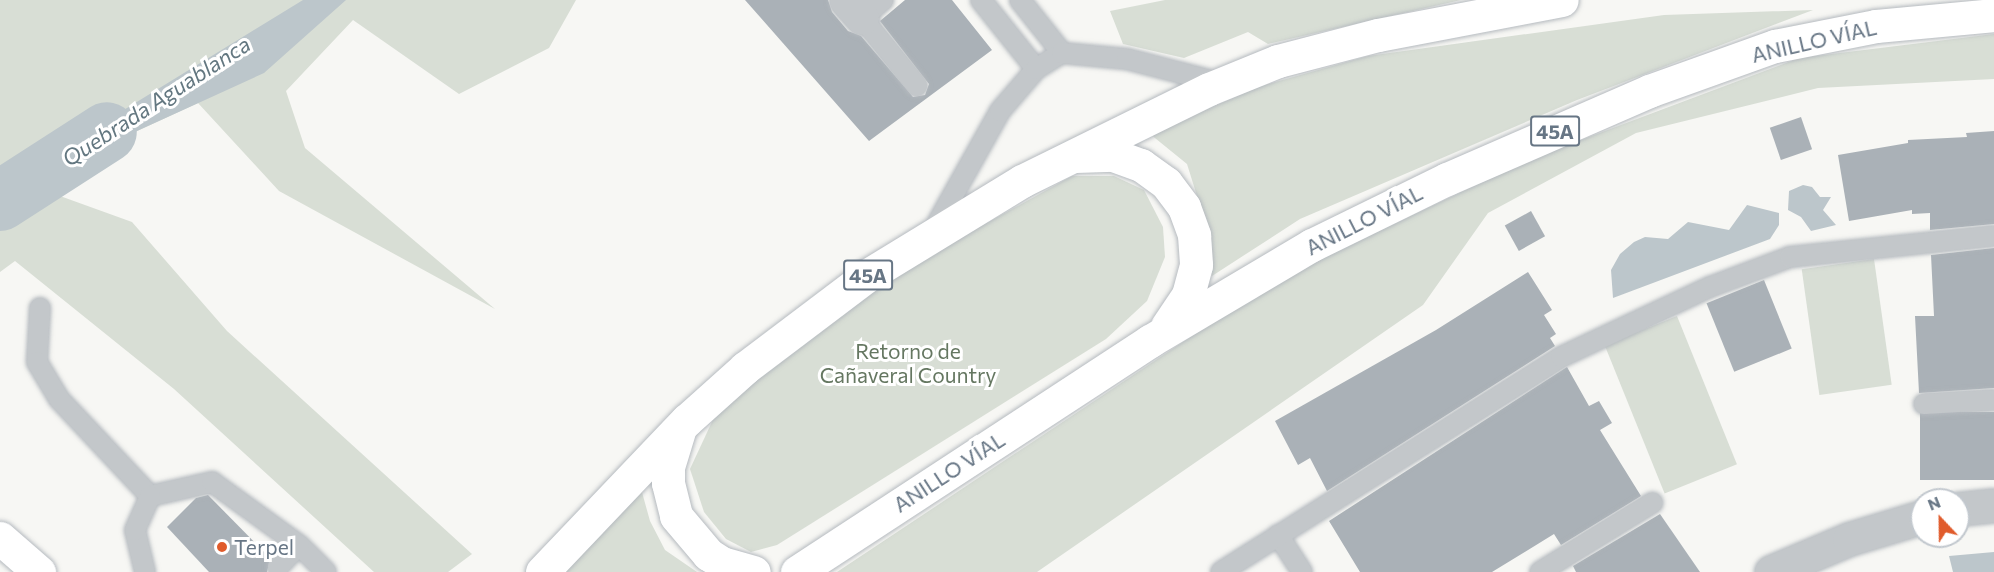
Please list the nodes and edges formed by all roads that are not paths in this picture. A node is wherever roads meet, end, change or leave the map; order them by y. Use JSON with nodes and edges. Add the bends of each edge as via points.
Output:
{"nodes":[{"id":1,"x":981,"y":0,"type":"edge"},
{"id":2,"x":1020,"y":0,"type":"edge"},
{"id":3,"x":1545,"y":1,"type":"edge"},
{"id":4,"x":864,"y":6,"type":"edge"},
{"id":5,"x":1994,"y":15,"type":"edge"},
{"id":6,"x":1062,"y":53,"type":"junction"},
{"id":7,"x":1036,"y":69,"type":"junction"},
{"id":8,"x":1222,"y":84,"type":"junction"},
{"id":9,"x":916,"y":86,"type":"dead end"},
{"id":10,"x":1068,"y":158,"type":"junction"},
{"id":11,"x":933,"y":232,"type":"junction"},
{"id":12,"x":1994,"y":236,"type":"edge"},
{"id":13,"x":40,"y":308,"type":"dead end"},
{"id":14,"x":1150,"y":341,"type":"junction"},
{"id":15,"x":1994,"y":400,"type":"edge"},
{"id":16,"x":1924,"y":404,"type":"dead end"},
{"id":17,"x":687,"y":420,"type":"junction"},
{"id":18,"x":150,"y":496,"type":"junction"},
{"id":19,"x":1652,"y":503,"type":"dead end"},
{"id":20,"x":1994,"y":505,"type":"edge"},
{"id":21,"x":1970,"y":508,"type":"edge"},
{"id":22,"x":1910,"y":521,"type":"edge"},
{"id":23,"x":1278,"y":535,"type":"junction"},
{"id":24,"x":0,"y":538,"type":"edge"},
{"id":25,"x":299,"y":545,"type":"junction"},
{"id":26,"x":808,"y":564,"type":"edge"},
{"id":27,"x":278,"y":567,"type":"dead end"},
{"id":28,"x":39,"y":572,"type":"edge"},
{"id":29,"x":145,"y":572,"type":"edge"},
{"id":30,"x":326,"y":572,"type":"edge"},
{"id":31,"x":542,"y":572,"type":"edge"},
{"id":32,"x":754,"y":572,"type":"edge"},
{"id":33,"x":774,"y":572,"type":"edge"},
{"id":34,"x":1221,"y":572,"type":"edge"},
{"id":35,"x":1302,"y":572,"type":"edge"},
{"id":36,"x":1540,"y":572,"type":"edge"},
{"id":37,"x":1771,"y":572,"type":"edge"}],
"edges":[{"from":1,"to":7,"type":"lane"},
{"from":2,"to":6,"type":"lane"},
{"from":3,"to":8,"type":"main road","number":"45A","via":[[1319,49]]},
{"from":4,"to":9,"type":"lane"},
{"from":5,"to":14,"type":"main road","name":"ANILLO VÍAL","number":"45A","via":[[1876,26],[1810,37],[1649,91],[1352,225]]},
{"from":6,"to":7,"type":"lane"},
{"from":6,"to":8,"type":"lane","via":[[1127,59]]},
{"from":7,"to":11,"type":"lane","via":[[1000,111]]},
{"from":8,"to":10,"type":"main road","number":"45A"},
{"from":10,"to":11,"type":"main road","number":"45A"},
{"from":10,"to":14,"type":"main road","via":[[1113,155],[1141,165],[1166,183],[1187,214],[1196,250],[1193,280],[1173,321]]},
{"from":11,"to":17,"type":"main road","number":"45A","via":[[805,320]]},
{"from":12,"to":23,"type":"lane","via":[[1790,258],[1710,287],[1561,357]]},
{"from":13,"to":18,"type":"lane","via":[[37,362],[59,399]]},
{"from":14,"to":26,"type":"main road","name":"ANILLO VÍAL","number":"45A"},
{"from":15,"to":16,"type":"lane"},
{"from":17,"to":31,"type":"main road","number":"45A"},
{"from":17,"to":32,"type":"main road","via":[[677,434],[668,466],[676,516],[708,554],[722,563]]},
{"from":18,"to":25,"type":"lane","via":[[212,482]]},
{"from":18,"to":29,"type":"lane","via":[[135,530]]},
{"from":19,"to":36,"type":"lane"},
{"from":20,"to":21,"type":"street"},
{"from":22,"to":37,"type":"street","via":[[1849,539]]},
{"from":23,"to":34,"type":"lane"},
{"from":23,"to":35,"type":"lane"},
{"from":24,"to":28,"type":"main road"},
{"from":25,"to":27,"type":"lane"},
{"from":25,"to":30,"type":"lane"},
{"from":26,"to":33,"type":"main road","name":"ANILLO VÍAL"}]}
